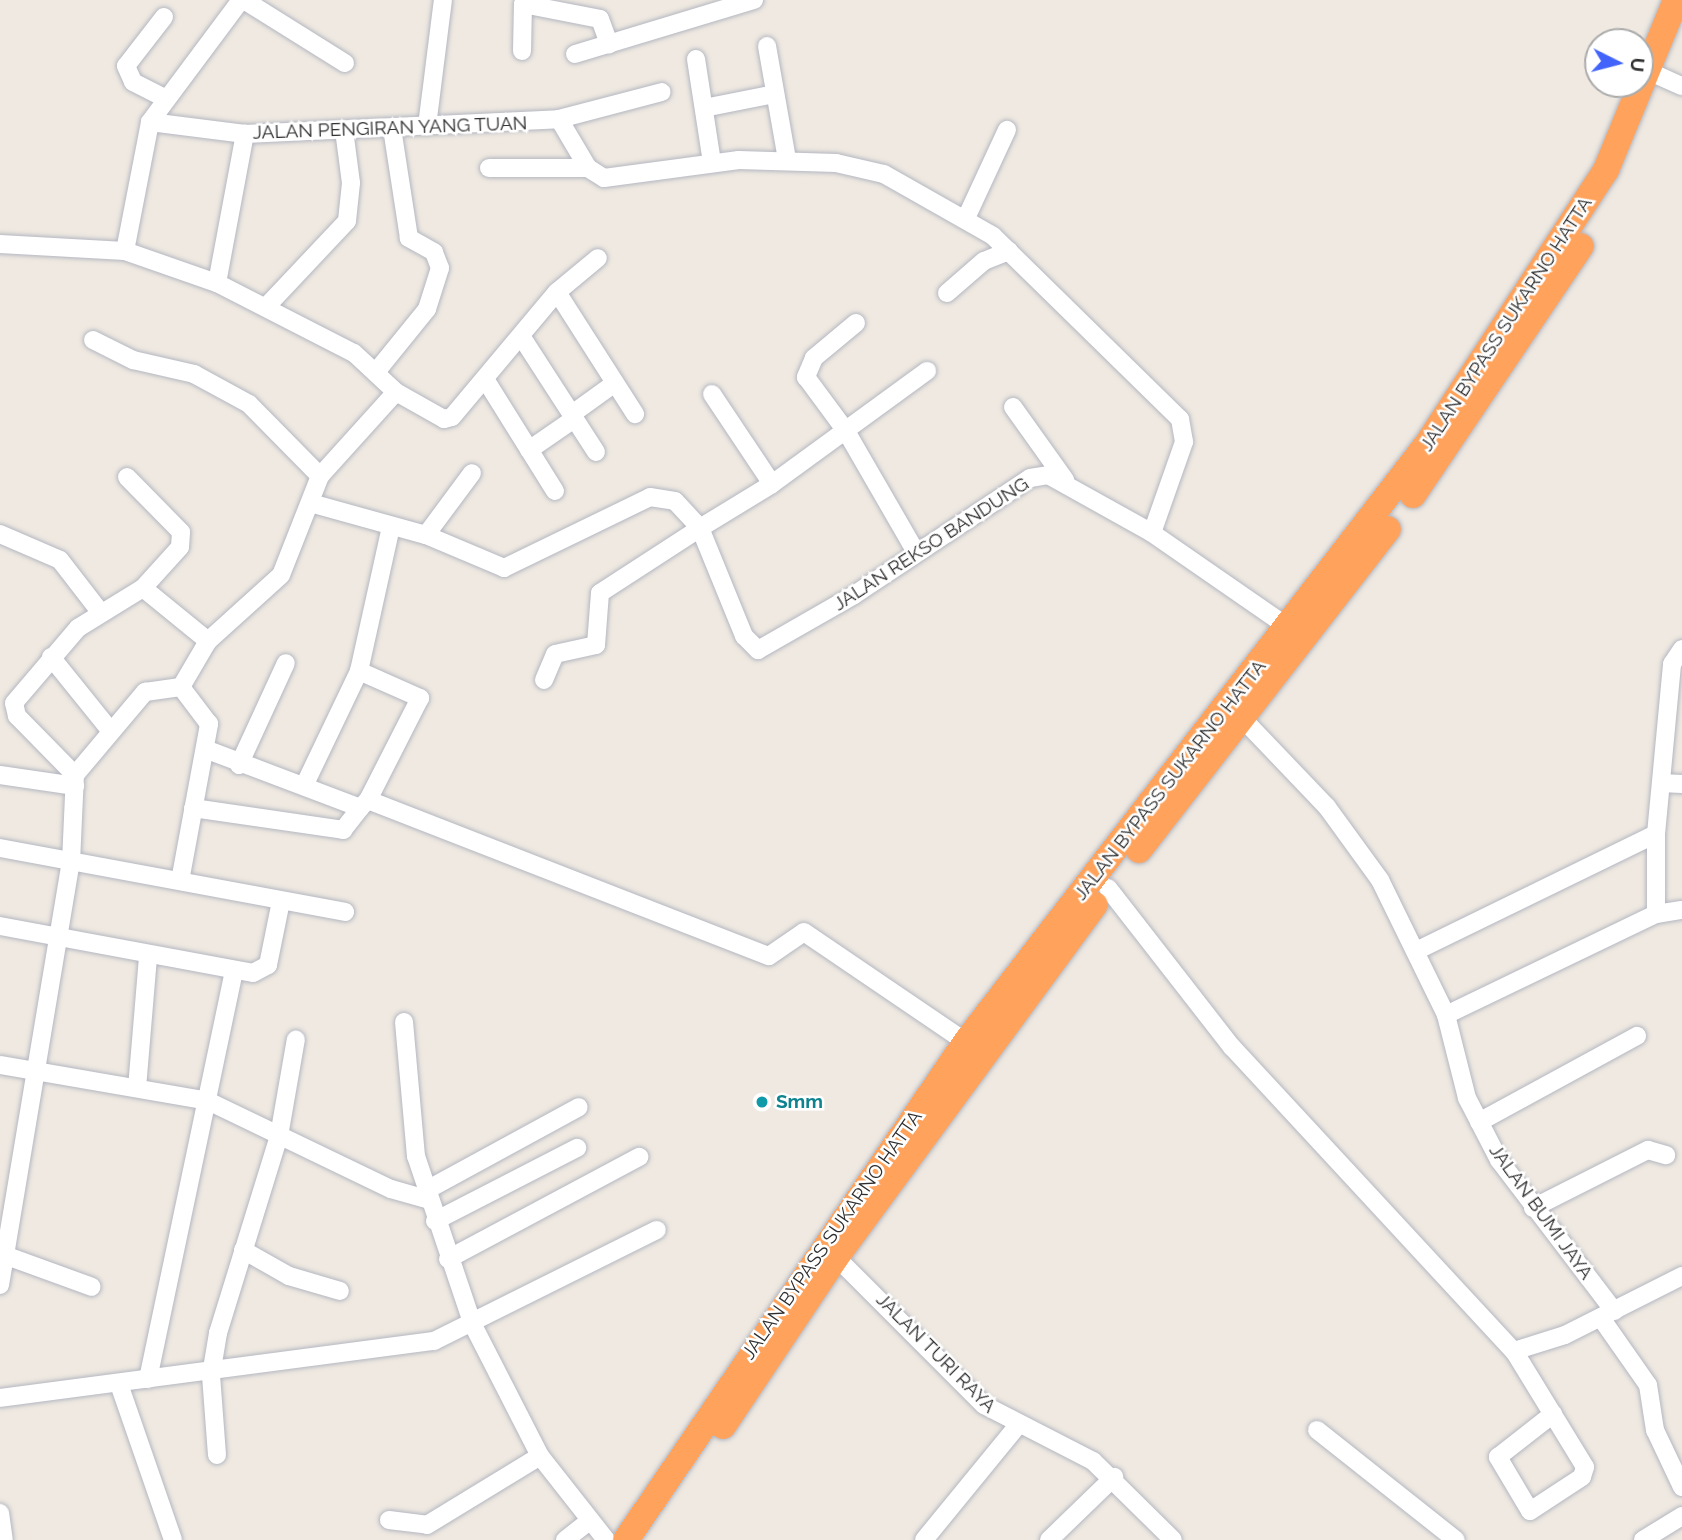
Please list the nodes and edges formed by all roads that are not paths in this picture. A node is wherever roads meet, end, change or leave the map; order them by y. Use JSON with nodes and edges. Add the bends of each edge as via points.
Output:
{"nodes":[{"id":1,"x":242,"y":0,"type":"edge"},
{"id":2,"x":443,"y":0,"type":"edge"},
{"id":3,"x":754,"y":0,"type":"edge"},
{"id":4,"x":1676,"y":0,"type":"edge"},
{"id":5,"x":521,"y":2,"type":"edge"},
{"id":6,"x":164,"y":17,"type":"dead end"},
{"id":7,"x":1682,"y":37,"type":"edge"},
{"id":8,"x":608,"y":44,"type":"junction"},
{"id":9,"x":767,"y":46,"type":"dead end"},
{"id":10,"x":522,"y":51,"type":"dead end"},
{"id":11,"x":575,"y":54,"type":"dead end"},
{"id":12,"x":696,"y":59,"type":"dead end"},
{"id":13,"x":345,"y":62,"type":"dead end"},
{"id":14,"x":1666,"y":79,"type":"edge"},
{"id":15,"x":662,"y":92,"type":"dead end"},
{"id":16,"x":775,"y":93,"type":"junction"},
{"id":17,"x":165,"y":98,"type":"junction"},
{"id":18,"x":704,"y":108,"type":"junction"},
{"id":19,"x":559,"y":119,"type":"junction"},
{"id":20,"x":150,"y":122,"type":"junction"},
{"id":21,"x":427,"y":126,"type":"junction"},
{"id":22,"x":392,"y":128,"type":"junction"},
{"id":23,"x":344,"y":130,"type":"junction"},
{"id":24,"x":1007,"y":130,"type":"dead end"},
{"id":25,"x":245,"y":134,"type":"junction"},
{"id":26,"x":787,"y":160,"type":"junction"},
{"id":27,"x":712,"y":162,"type":"junction"},
{"id":28,"x":588,"y":167,"type":"junction"},
{"id":29,"x":489,"y":168,"type":"dead end"},
{"id":30,"x":967,"y":216,"type":"junction"},
{"id":31,"x":0,"y":244,"type":"edge"},
{"id":32,"x":125,"y":251,"type":"junction"},
{"id":33,"x":1009,"y":251,"type":"junction"},
{"id":34,"x":598,"y":258,"type":"dead end"},
{"id":35,"x":217,"y":283,"type":"junction"},
{"id":36,"x":557,"y":292,"type":"junction"},
{"id":37,"x":947,"y":293,"type":"dead end"},
{"id":38,"x":266,"y":307,"type":"junction"},
{"id":39,"x":856,"y":323,"type":"dead end"},
{"id":40,"x":521,"y":335,"type":"junction"},
{"id":41,"x":93,"y":340,"type":"dead end"},
{"id":42,"x":927,"y":370,"type":"dead end"},
{"id":43,"x":376,"y":372,"type":"junction"},
{"id":44,"x":485,"y":379,"type":"junction"},
{"id":45,"x":615,"y":383,"type":"junction"},
{"id":46,"x":396,"y":392,"type":"junction"},
{"id":47,"x":712,"y":394,"type":"dead end"},
{"id":48,"x":1013,"y":407,"type":"dead end"},
{"id":49,"x":635,"y":414,"type":"dead end"},
{"id":50,"x":573,"y":416,"type":"junction"},
{"id":51,"x":846,"y":431,"type":"junction"},
{"id":52,"x":529,"y":450,"type":"junction"},
{"id":53,"x":596,"y":452,"type":"dead end"},
{"id":54,"x":472,"y":472,"type":"dead end"},
{"id":55,"x":320,"y":476,"type":"junction"},
{"id":56,"x":127,"y":477,"type":"dead end"},
{"id":57,"x":1065,"y":480,"type":"junction"},
{"id":58,"x":772,"y":484,"type":"junction"},
{"id":59,"x":555,"y":491,"type":"dead end"},
{"id":60,"x":313,"y":504,"type":"junction"},
{"id":61,"x":391,"y":527,"type":"junction"},
{"id":62,"x":700,"y":528,"type":"junction"},
{"id":63,"x":1152,"y":533,"type":"junction"},
{"id":64,"x":0,"y":534,"type":"edge"},
{"id":65,"x":426,"y":535,"type":"junction"},
{"id":66,"x":916,"y":552,"type":"junction"},
{"id":67,"x":143,"y":588,"type":"junction"},
{"id":68,"x":101,"y":613,"type":"junction"},
{"id":69,"x":1289,"y":628,"type":"junction"},
{"id":70,"x":208,"y":641,"type":"junction"},
{"id":71,"x":1682,"y":649,"type":"edge"},
{"id":72,"x":51,"y":657,"type":"junction"},
{"id":73,"x":286,"y":663,"type":"dead end"},
{"id":74,"x":359,"y":671,"type":"junction"},
{"id":75,"x":544,"y":680,"type":"dead end"},
{"id":76,"x":181,"y":687,"type":"junction"},
{"id":77,"x":1242,"y":718,"type":"junction"},
{"id":78,"x":109,"y":729,"type":"junction"},
{"id":79,"x":205,"y":749,"type":"junction"},
{"id":80,"x":0,"y":763,"type":"edge"},
{"id":81,"x":239,"y":765,"type":"junction"},
{"id":82,"x":9,"y":777,"type":"edge"},
{"id":83,"x":75,"y":780,"type":"junction"},
{"id":84,"x":1661,"y":783,"type":"junction"},
{"id":85,"x":1682,"y":785,"type":"edge"},
{"id":86,"x":304,"y":786,"type":"junction"},
{"id":87,"x":364,"y":804,"type":"junction"},
{"id":88,"x":193,"y":807,"type":"junction"},
{"id":89,"x":1656,"y":834,"type":"junction"},
{"id":90,"x":0,"y":848,"type":"edge"},
{"id":91,"x":71,"y":862,"type":"junction"},
{"id":92,"x":180,"y":881,"type":"junction"},
{"id":93,"x":1108,"y":888,"type":"junction"},
{"id":94,"x":281,"y":901,"type":"junction"},
{"id":95,"x":1682,"y":910,"type":"edge"},
{"id":96,"x":345,"y":912,"type":"dead end"},
{"id":97,"x":1656,"y":914,"type":"junction"},
{"id":98,"x":0,"y":926,"type":"edge"},
{"id":99,"x":59,"y":938,"type":"junction"},
{"id":100,"x":1416,"y":951,"type":"junction"},
{"id":101,"x":148,"y":958,"type":"junction"},
{"id":102,"x":234,"y":971,"type":"junction"},
{"id":103,"x":1446,"y":1015,"type":"junction"},
{"id":104,"x":404,"y":1022,"type":"dead end"},
{"id":105,"x":1637,"y":1036,"type":"dead end"},
{"id":106,"x":296,"y":1039,"type":"dead end"},
{"id":107,"x":966,"y":1042,"type":"junction"},
{"id":108,"x":0,"y":1065,"type":"edge"},
{"id":109,"x":37,"y":1076,"type":"junction"},
{"id":110,"x":136,"y":1088,"type":"junction"},
{"id":111,"x":208,"y":1101,"type":"junction"},
{"id":112,"x":579,"y":1107,"type":"dead end"},
{"id":113,"x":1479,"y":1122,"type":"junction"},
{"id":114,"x":279,"y":1136,"type":"junction"},
{"id":115,"x":577,"y":1148,"type":"dead end"},
{"id":116,"x":1666,"y":1155,"type":"dead end"},
{"id":117,"x":639,"y":1157,"type":"dead end"},
{"id":118,"x":426,"y":1195,"type":"junction"},
{"id":119,"x":8,"y":1198,"type":"edge"},
{"id":120,"x":1533,"y":1208,"type":"junction"},
{"id":121,"x":435,"y":1221,"type":"junction"},
{"id":122,"x":657,"y":1230,"type":"dead end"},
{"id":123,"x":243,"y":1250,"type":"junction"},
{"id":124,"x":7,"y":1256,"type":"junction"},
{"id":125,"x":836,"y":1257,"type":"junction"},
{"id":126,"x":448,"y":1259,"type":"junction"},
{"id":127,"x":1682,"y":1276,"type":"edge"},
{"id":128,"x":0,"y":1284,"type":"edge"},
{"id":129,"x":93,"y":1287,"type":"dead end"},
{"id":130,"x":340,"y":1291,"type":"dead end"},
{"id":131,"x":1608,"y":1314,"type":"junction"},
{"id":132,"x":473,"y":1325,"type":"junction"},
{"id":133,"x":1514,"y":1351,"type":"junction"},
{"id":134,"x":211,"y":1375,"type":"junction"},
{"id":135,"x":148,"y":1379,"type":"junction"},
{"id":136,"x":119,"y":1384,"type":"junction"},
{"id":137,"x":0,"y":1398,"type":"edge"},
{"id":138,"x":1553,"y":1414,"type":"junction"},
{"id":139,"x":1018,"y":1424,"type":"junction"},
{"id":140,"x":1317,"y":1430,"type":"dead end"},
{"id":141,"x":217,"y":1455,"type":"dead end"},
{"id":142,"x":540,"y":1456,"type":"junction"},
{"id":143,"x":1114,"y":1477,"type":"junction"},
{"id":144,"x":1682,"y":1488,"type":"edge"},
{"id":145,"x":0,"y":1516,"type":"edge"},
{"id":146,"x":1682,"y":1516,"type":"edge"},
{"id":147,"x":389,"y":1520,"type":"dead end"},
{"id":148,"x":588,"y":1522,"type":"junction"},
{"id":149,"x":4,"y":1540,"type":"edge"},
{"id":150,"x":173,"y":1540,"type":"edge"},
{"id":151,"x":565,"y":1540,"type":"edge"},
{"id":152,"x":606,"y":1540,"type":"edge"},
{"id":153,"x":626,"y":1540,"type":"edge"},
{"id":154,"x":646,"y":1540,"type":"edge"},
{"id":155,"x":924,"y":1540,"type":"edge"},
{"id":156,"x":1049,"y":1540,"type":"edge"},
{"id":157,"x":1173,"y":1540,"type":"edge"},
{"id":158,"x":1456,"y":1540,"type":"edge"},
{"id":159,"x":1643,"y":1540,"type":"edge"}],
"edges":[{"from":1,"to":13,"type":"street"},
{"from":1,"to":17,"type":"street"},
{"from":2,"to":21,"type":"street"},
{"from":3,"to":8,"type":"street"},
{"from":4,"to":14,"type":"highway","name":"JALAN BYPASS SUKARNO HATTA"},
{"from":5,"to":8,"type":"street","via":[[600,19]]},
{"from":5,"to":10,"type":"street"},
{"from":6,"to":17,"type":"street","via":[[126,66],[133,82]]},
{"from":7,"to":14,"type":"highway","name":"JALAN BYPASS SUKARNO HATTA"},
{"from":8,"to":11,"type":"street"},
{"from":9,"to":16,"type":"street"},
{"from":12,"to":18,"type":"street"},
{"from":14,"to":69,"type":"highway","name":"JALAN BYPASS SUKARNO HATTA","via":[[1554,256],[1389,499]]},
{"from":14,"to":77,"type":"highway","name":"JALAN BYPASS SUKARNO HATTA","via":[[1624,172],[1512,354]]},
{"from":15,"to":19,"type":"street","name":"JALAN PENGIRAN YANG TUAN"},
{"from":16,"to":18,"type":"street"},
{"from":16,"to":26,"type":"street"},
{"from":17,"to":20,"type":"street"},
{"from":18,"to":27,"type":"street"},
{"from":19,"to":21,"type":"street","name":"JALAN PENGIRAN YANG TUAN"},
{"from":19,"to":28,"type":"street"},
{"from":20,"to":25,"type":"street","name":"JALAN PENGIRAN YANG TUAN"},
{"from":20,"to":32,"type":"street"},
{"from":21,"to":22,"type":"street","name":"JALAN PENGIRAN YANG TUAN"},
{"from":22,"to":23,"type":"street","name":"JALAN PENGIRAN YANG TUAN"},
{"from":22,"to":43,"type":"street","via":[[409,238],[434,252],[440,268],[427,309]]},
{"from":23,"to":25,"type":"street","name":"JALAN PENGIRAN YANG TUAN"},
{"from":23,"to":38,"type":"street","via":[[351,183],[346,221]]},
{"from":24,"to":30,"type":"street"},
{"from":25,"to":35,"type":"street"},
{"from":26,"to":27,"type":"street"},
{"from":26,"to":30,"type":"street","via":[[884,174]]},
{"from":27,"to":28,"type":"street","via":[[618,179],[598,177]]},
{"from":28,"to":29,"type":"street"},
{"from":30,"to":33,"type":"street"},
{"from":31,"to":32,"type":"street"},
{"from":32,"to":35,"type":"street"},
{"from":33,"to":37,"type":"street","via":[[984,261]]},
{"from":33,"to":63,"type":"street","via":[[1185,428]]},
{"from":34,"to":36,"type":"street"},
{"from":35,"to":38,"type":"street"},
{"from":36,"to":40,"type":"street"},
{"from":36,"to":45,"type":"street"},
{"from":38,"to":43,"type":"street","via":[[354,353]]},
{"from":39,"to":51,"type":"street","via":[[814,358],[806,377]]},
{"from":40,"to":44,"type":"street"},
{"from":40,"to":50,"type":"street"},
{"from":41,"to":55,"type":"street","via":[[133,360],[194,374],[249,404]]},
{"from":42,"to":51,"type":"street"},
{"from":43,"to":46,"type":"street"},
{"from":44,"to":46,"type":"street","via":[[452,417],[443,419]]},
{"from":44,"to":52,"type":"street"},
{"from":45,"to":49,"type":"street"},
{"from":45,"to":50,"type":"street"},
{"from":46,"to":55,"type":"street"},
{"from":47,"to":58,"type":"street"},
{"from":48,"to":57,"type":"street"},
{"from":50,"to":52,"type":"street"},
{"from":50,"to":53,"type":"street"},
{"from":51,"to":58,"type":"street"},
{"from":51,"to":66,"type":"street"},
{"from":52,"to":59,"type":"street"},
{"from":54,"to":65,"type":"street"},
{"from":55,"to":60,"type":"street"},
{"from":56,"to":67,"type":"street","via":[[183,539]]},
{"from":57,"to":63,"type":"street","name":"JALAN REKSO BANDUNG"},
{"from":57,"to":66,"type":"street","name":"JALAN REKSO BANDUNG","via":[[1030,478]]},
{"from":58,"to":62,"type":"street"},
{"from":60,"to":61,"type":"street"},
{"from":60,"to":70,"type":"street","via":[[281,575]]},
{"from":61,"to":65,"type":"street"},
{"from":61,"to":74,"type":"street"},
{"from":62,"to":65,"type":"street","via":[[676,501],[650,497],[504,568]]},
{"from":62,"to":66,"type":"street","name":"JALAN REKSO BANDUNG","via":[[744,636],[758,650]]},
{"from":62,"to":75,"type":"street","via":[[600,593],[596,645],[555,654]]},
{"from":63,"to":69,"type":"street","name":"JALAN REKSO BANDUNG"},
{"from":64,"to":68,"type":"street","via":[[66,565]]},
{"from":67,"to":68,"type":"street"},
{"from":67,"to":70,"type":"street"},
{"from":68,"to":72,"type":"street"},
{"from":69,"to":107,"type":"highway","name":"JALAN BYPASS SUKARNO HATTA"},
{"from":70,"to":76,"type":"street"},
{"from":71,"to":84,"type":"street","via":[[1672,664]]},
{"from":72,"to":78,"type":"street"},
{"from":72,"to":83,"type":"street","via":[[14,710]]},
{"from":73,"to":81,"type":"street"},
{"from":74,"to":86,"type":"street"},
{"from":74,"to":87,"type":"street","via":[[420,698]]},
{"from":76,"to":78,"type":"street","via":[[145,692]]},
{"from":76,"to":79,"type":"street","via":[[209,720]]},
{"from":77,"to":93,"type":"highway","name":"JALAN BYPASS SUKARNO HATTA"},
{"from":77,"to":100,"type":"street","name":"JALAN BUMI JAYA","via":[[1327,807],[1380,880]]},
{"from":78,"to":83,"type":"street"},
{"from":79,"to":81,"type":"street"},
{"from":79,"to":88,"type":"street"},
{"from":80,"to":82,"type":"street"},
{"from":81,"to":86,"type":"street"},
{"from":82,"to":83,"type":"street"},
{"from":83,"to":91,"type":"street"},
{"from":84,"to":85,"type":"street"},
{"from":84,"to":89,"type":"street"},
{"from":86,"to":87,"type":"street"},
{"from":87,"to":88,"type":"street","via":[[343,830]]},
{"from":87,"to":107,"type":"street","via":[[769,956],[804,933]]},
{"from":88,"to":92,"type":"street"},
{"from":89,"to":97,"type":"street"},
{"from":89,"to":100,"type":"street"},
{"from":90,"to":91,"type":"street"},
{"from":91,"to":92,"type":"street"},
{"from":91,"to":99,"type":"street"},
{"from":92,"to":94,"type":"street"},
{"from":93,"to":125,"type":"highway","name":"JALAN BYPASS SUKARNO HATTA"},
{"from":93,"to":133,"type":"street","via":[[1232,1047]]},
{"from":94,"to":96,"type":"street"},
{"from":94,"to":102,"type":"street","via":[[268,965],[253,973]]},
{"from":95,"to":97,"type":"street"},
{"from":97,"to":103,"type":"street"},
{"from":98,"to":99,"type":"street"},
{"from":99,"to":101,"type":"street"},
{"from":99,"to":109,"type":"street"},
{"from":100,"to":103,"type":"street","name":"JALAN BUMI JAYA"},
{"from":101,"to":102,"type":"street"},
{"from":101,"to":110,"type":"street"},
{"from":102,"to":111,"type":"street"},
{"from":103,"to":113,"type":"street","name":"JALAN BUMI JAYA"},
{"from":104,"to":118,"type":"street","via":[[410,1121]]},
{"from":105,"to":113,"type":"street"},
{"from":106,"to":114,"type":"street"},
{"from":107,"to":153,"type":"highway","name":"JALAN BYPASS SUKARNO HATTA"},
{"from":108,"to":109,"type":"street"},
{"from":109,"to":110,"type":"street"},
{"from":109,"to":119,"type":"street"},
{"from":110,"to":111,"type":"street"},
{"from":111,"to":114,"type":"street"},
{"from":111,"to":135,"type":"street"},
{"from":112,"to":118,"type":"street"},
{"from":113,"to":120,"type":"street","name":"JALAN BUMI JAYA"},
{"from":114,"to":118,"type":"street"},
{"from":114,"to":123,"type":"street"},
{"from":115,"to":121,"type":"street"},
{"from":116,"to":120,"type":"street","via":[[1648,1150]]},
{"from":117,"to":126,"type":"street"},
{"from":118,"to":121,"type":"street"},
{"from":119,"to":124,"type":"street"},
{"from":120,"to":131,"type":"street","name":"JALAN BUMI JAYA"},
{"from":121,"to":126,"type":"street"},
{"from":122,"to":132,"type":"street"},
{"from":123,"to":130,"type":"street","via":[[289,1276]]},
{"from":123,"to":134,"type":"street"},
{"from":124,"to":128,"type":"street"},
{"from":124,"to":129,"type":"street"},
{"from":125,"to":139,"type":"street","name":"JALAN TURI RAYA","via":[[984,1405]]},
{"from":125,"to":154,"type":"highway","name":"JALAN BYPASS SUKARNO HATTA"},
{"from":126,"to":132,"type":"street"},
{"from":127,"to":131,"type":"street"},
{"from":131,"to":133,"type":"street"},
{"from":131,"to":144,"type":"street","name":"JALAN BUMI JAYA","via":[[1648,1385],[1655,1430]]},
{"from":132,"to":134,"type":"street","via":[[385,1351]]},
{"from":132,"to":142,"type":"street"},
{"from":133,"to":138,"type":"street"},
{"from":134,"to":135,"type":"street"},
{"from":134,"to":141,"type":"street"},
{"from":135,"to":136,"type":"street"},
{"from":136,"to":137,"type":"street"},
{"from":136,"to":150,"type":"street"},
{"from":138,"to":138,"type":"street","via":[[1583,1462],[1584,1474],[1530,1511],[1498,1457]]},
{"from":139,"to":143,"type":"street","name":"JALAN TURI RAYA","via":[[1080,1451]]},
{"from":139,"to":155,"type":"street"},
{"from":140,"to":158,"type":"street"},
{"from":142,"to":147,"type":"street","via":[[427,1525]]},
{"from":142,"to":148,"type":"street"},
{"from":143,"to":156,"type":"street"},
{"from":143,"to":157,"type":"street","name":"JALAN TURI RAYA"},
{"from":145,"to":149,"type":"street"},
{"from":146,"to":159,"type":"street"},
{"from":148,"to":151,"type":"street"},
{"from":148,"to":152,"type":"street"}]}
